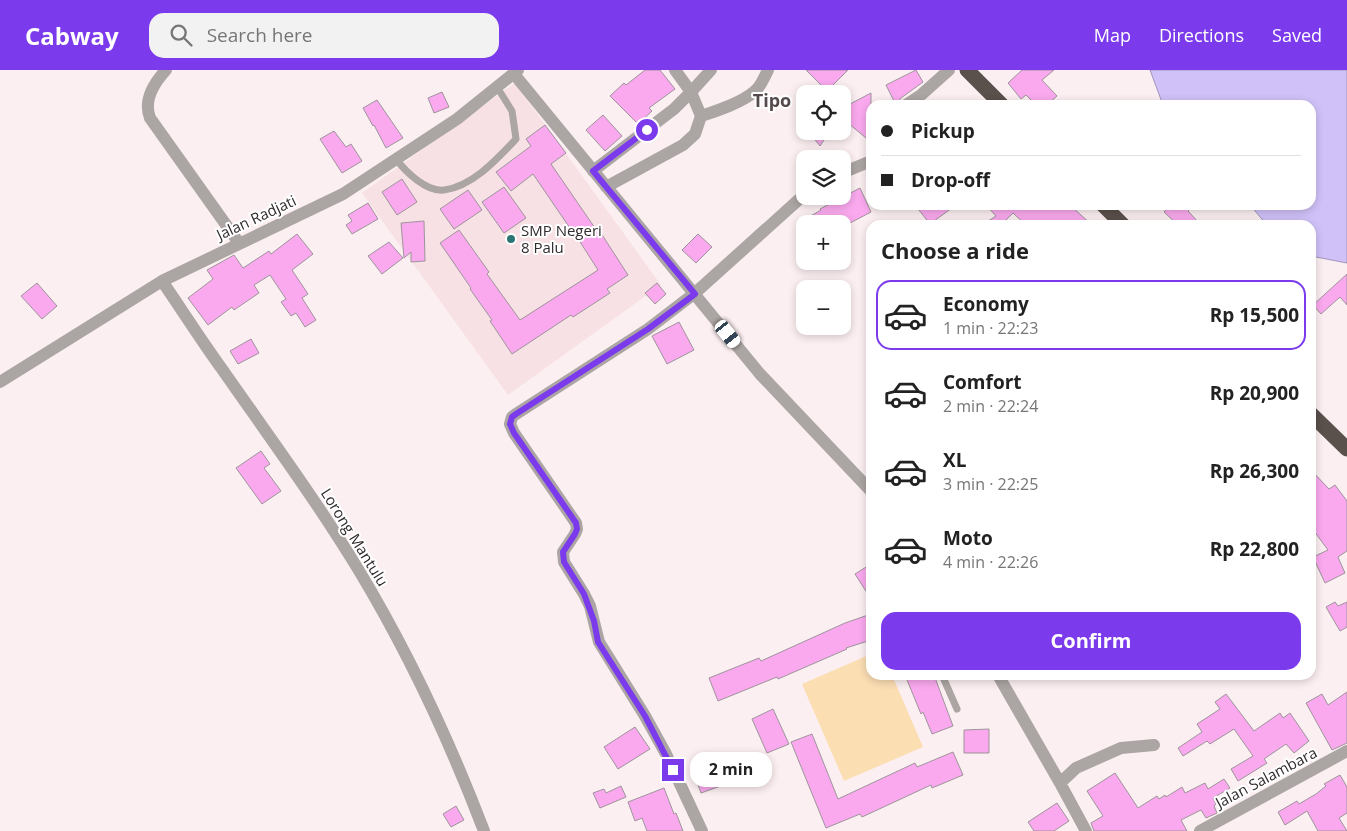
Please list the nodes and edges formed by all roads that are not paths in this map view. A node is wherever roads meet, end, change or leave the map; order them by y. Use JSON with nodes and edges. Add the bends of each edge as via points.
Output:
{"nodes":[{"id":1,"x":166,"y":70,"type":"edge"},
{"id":2,"x":675,"y":70,"type":"edge"},
{"id":3,"x":711,"y":70,"type":"edge"},
{"id":4,"x":768,"y":70,"type":"edge"},
{"id":5,"x":950,"y":70,"type":"edge"},
{"id":6,"x":966,"y":70,"type":"edge"},
{"id":7,"x":516,"y":72,"type":"edge"},
{"id":8,"x":497,"y":87,"type":"junction"},
{"id":9,"x":690,"y":92,"type":"junction"},
{"id":10,"x":914,"y":100,"type":"edge"},
{"id":11,"x":997,"y":100,"type":"edge"},
{"id":12,"x":701,"y":116,"type":"junction"},
{"id":13,"x":396,"y":159,"type":"junction"},
{"id":14,"x":866,"y":163,"type":"edge"},
{"id":15,"x":851,"y":169,"type":"edge"},
{"id":16,"x":593,"y":171,"type":"junction"},
{"id":17,"x":606,"y":187,"type":"junction"},
{"id":18,"x":796,"y":202,"type":"edge"},
{"id":19,"x":1108,"y":210,"type":"edge"},
{"id":20,"x":1118,"y":220,"type":"edge"},
{"id":21,"x":239,"y":243,"type":"junction"},
{"id":22,"x":162,"y":281,"type":"junction"},
{"id":23,"x":695,"y":294,"type":"junction"},
{"id":24,"x":0,"y":382,"type":"edge"},
{"id":25,"x":1316,"y":419,"type":"edge"},
{"id":26,"x":1347,"y":449,"type":"edge"},
{"id":27,"x":866,"y":486,"type":"edge"},
{"id":28,"x":944,"y":680,"type":"edge"},
{"id":29,"x":1001,"y":680,"type":"edge"},
{"id":30,"x":957,"y":709,"type":"dead end"},
{"id":31,"x":1154,"y":745,"type":"dead end"},
{"id":32,"x":1347,"y":751,"type":"edge"},
{"id":33,"x":1060,"y":782,"type":"junction"},
{"id":34,"x":484,"y":831,"type":"edge"},
{"id":35,"x":702,"y":831,"type":"edge"},
{"id":36,"x":1086,"y":831,"type":"edge"},
{"id":37,"x":1200,"y":831,"type":"edge"}],
"edges":[{"from":1,"to":21,"type":"street","via":[[150,94],[147,109],[150,118]]},
{"from":2,"to":9,"type":"street"},
{"from":3,"to":9,"type":"street"},
{"from":4,"to":12,"type":"street","via":[[758,88],[745,97]]},
{"from":5,"to":10,"type":"street"},
{"from":6,"to":11,"type":"highway"},
{"from":7,"to":8,"type":"street","name":"Jalan Radjati"},
{"from":7,"to":16,"type":"street"},
{"from":8,"to":13,"type":"street","name":"Jalan Radjati","via":[[457,119]]},
{"from":8,"to":13,"type":"lane","via":[[512,111],[516,138],[491,165],[466,182],[443,190],[425,185],[407,173]]},
{"from":9,"to":12,"type":"street"},
{"from":9,"to":16,"type":"street","via":[[674,109]]},
{"from":12,"to":17,"type":"street","via":[[695,134],[683,145]]},
{"from":13,"to":21,"type":"street","name":"Jalan Radjati","via":[[343,194]]},
{"from":14,"to":15,"type":"street"},
{"from":16,"to":17,"type":"street"},
{"from":17,"to":23,"type":"street"},
{"from":18,"to":23,"type":"street"},
{"from":19,"to":20,"type":"highway"},
{"from":21,"to":22,"type":"street","name":"Jalan Radjati"},
{"from":22,"to":24,"type":"street","name":"Jalan Radjati"},
{"from":22,"to":34,"type":"street","name":"Lorong Mantulu","via":[[316,502],[358,570],[431,708],[465,780]]},
{"from":23,"to":27,"type":"street","via":[[774,389]]},
{"from":23,"to":35,"type":"street","via":[[648,329],[516,414],[510,424],[576,523],[575,534],[563,552],[564,562],[584,594],[598,642],[666,754]]},
{"from":25,"to":26,"type":"highway"},
{"from":28,"to":30,"type":"lane"},
{"from":29,"to":33,"type":"street"},
{"from":31,"to":33,"type":"street","via":[[1121,748],[1076,768]]},
{"from":32,"to":37,"type":"street","name":"Jalan Salambara"},
{"from":33,"to":36,"type":"street"}]}
